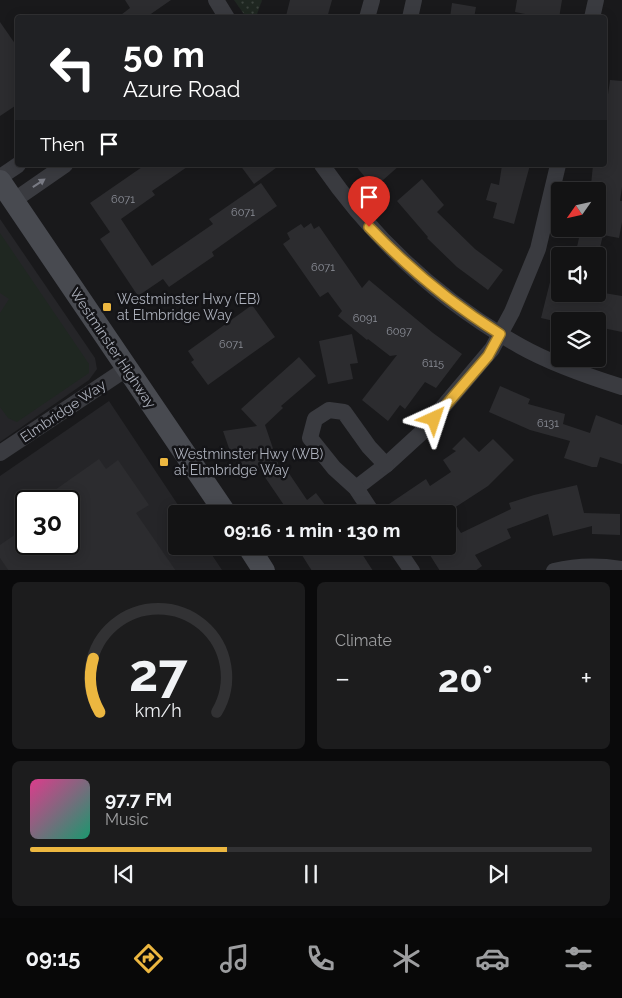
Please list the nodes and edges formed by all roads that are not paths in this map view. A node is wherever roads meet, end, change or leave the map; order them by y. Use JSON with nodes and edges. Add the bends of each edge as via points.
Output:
{"nodes":[{"id":1,"x":216,"y":0,"type":"edge"},
{"id":2,"x":372,"y":0,"type":"edge"},
{"id":3,"x":414,"y":0,"type":"edge"},
{"id":4,"x":596,"y":0,"type":"edge"},
{"id":5,"x":226,"y":15,"type":"edge"},
{"id":6,"x":368,"y":15,"type":"edge"},
{"id":7,"x":411,"y":15,"type":"edge"},
{"id":8,"x":593,"y":15,"type":"edge"},
{"id":9,"x":15,"y":167,"type":"edge"},
{"id":10,"x":62,"y":167,"type":"edge"},
{"id":11,"x":323,"y":167,"type":"edge"},
{"id":12,"x":558,"y":167,"type":"edge"},
{"id":13,"x":0,"y":177,"type":"edge"},
{"id":14,"x":0,"y":182,"type":"edge"},
{"id":15,"x":13,"y":201,"type":"junction"},
{"id":16,"x":500,"y":334,"type":"junction"},
{"id":17,"x":126,"y":369,"type":"junction"},
{"id":18,"x":622,"y":387,"type":"edge"},
{"id":19,"x":0,"y":453,"type":"edge"},
{"id":20,"x":386,"y":465,"type":"junction"},
{"id":21,"x":356,"y":488,"type":"junction"},
{"id":22,"x":220,"y":505,"type":"edge"},
{"id":23,"x":367,"y":505,"type":"edge"},
{"id":24,"x":254,"y":555,"type":"edge"},
{"id":25,"x":401,"y":555,"type":"edge"},
{"id":26,"x":622,"y":569,"type":"edge"},
{"id":27,"x":264,"y":570,"type":"edge"},
{"id":28,"x":412,"y":570,"type":"edge"},
{"id":29,"x":554,"y":570,"type":"edge"}],
"edges":[{"from":1,"to":5,"type":"street"},
{"from":2,"to":6,"type":"street"},
{"from":3,"to":7,"type":"street"},
{"from":4,"to":8,"type":"street"},
{"from":9,"to":13,"type":"street"},
{"from":15,"to":10,"type":"street","one_way":true},
{"from":11,"to":16,"type":"street","via":[[346,199],[395,254],[436,290]]},
{"from":12,"to":16,"type":"street","via":[[538,249]]},
{"from":14,"to":15,"type":"main road","name":"Westminster Highway"},
{"from":15,"to":17,"type":"main road","name":"Westminster Highway"},
{"from":16,"to":18,"type":"street","via":[[566,368]]},
{"from":16,"to":20,"type":"street","via":[[488,356],[421,433]]},
{"from":17,"to":19,"type":"street","name":"Elmbridge Way"},
{"from":17,"to":22,"type":"main road","name":"Westminster Highway"},
{"from":20,"to":21,"type":"street"},
{"from":20,"to":21,"type":"street","via":[[344,412],[329,410],[315,419],[310,438],[334,468]]},
{"from":21,"to":23,"type":"street"},
{"from":24,"to":27,"type":"main road"},
{"from":25,"to":28,"type":"street"},
{"from":26,"to":29,"type":"street","via":[[600,565]]}]}
